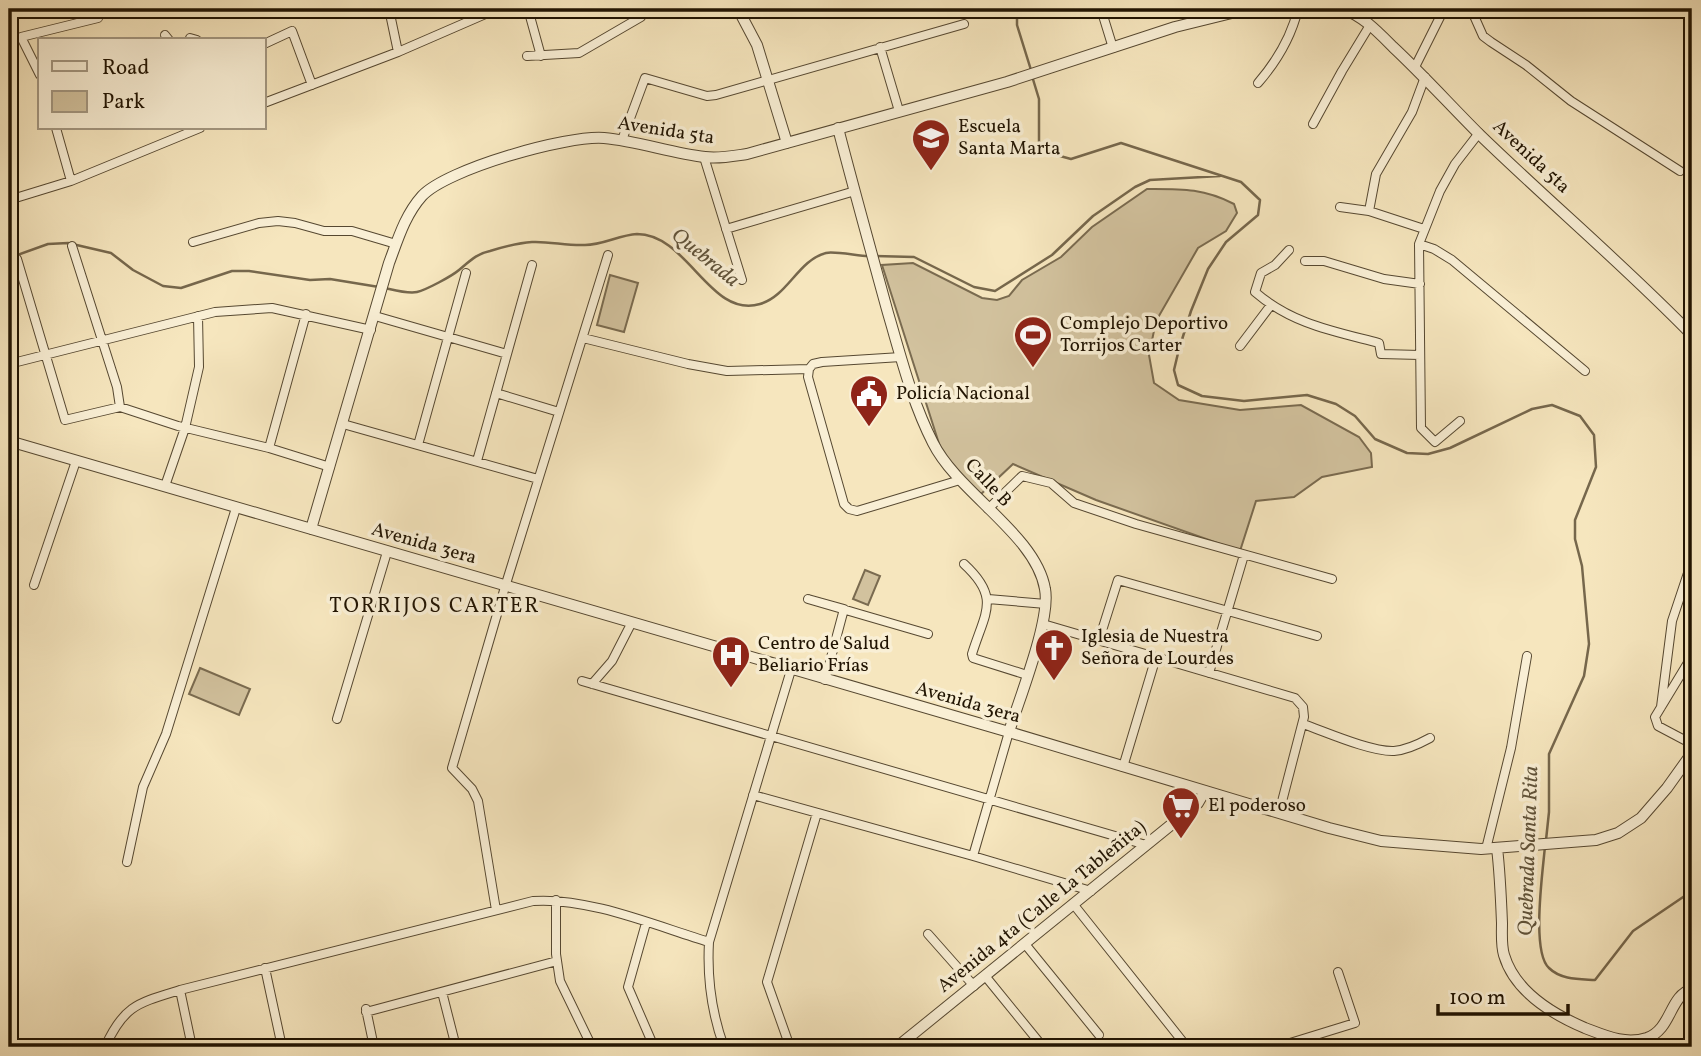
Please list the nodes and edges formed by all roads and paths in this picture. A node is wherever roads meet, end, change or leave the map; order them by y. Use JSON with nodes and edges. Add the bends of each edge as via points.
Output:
{"nodes":[{"id":1,"x":389,"y":9,"type":"edge"},
{"id":2,"x":497,"y":9,"type":"edge"},
{"id":3,"x":528,"y":9,"type":"edge"},
{"id":4,"x":642,"y":9,"type":"edge"},
{"id":5,"x":738,"y":9,"type":"edge"},
{"id":6,"x":1101,"y":9,"type":"edge"},
{"id":7,"x":1248,"y":9,"type":"edge"},
{"id":8,"x":1298,"y":9,"type":"edge"},
{"id":9,"x":1343,"y":9,"type":"edge"},
{"id":10,"x":1444,"y":9,"type":"edge"},
{"id":11,"x":1471,"y":9,"type":"edge"},
{"id":12,"x":97,"y":18,"type":"dead end"},
{"id":13,"x":964,"y":24,"type":"dead end"},
{"id":14,"x":1370,"y":25,"type":"junction"},
{"id":15,"x":266,"y":43,"type":"edge"},
{"id":16,"x":880,"y":47,"type":"junction"},
{"id":17,"x":1113,"y":48,"type":"junction"},
{"id":18,"x":398,"y":52,"type":"junction"},
{"id":19,"x":541,"y":56,"type":"junction"},
{"id":20,"x":527,"y":57,"type":"dead end"},
{"id":21,"x":1415,"y":67,"type":"junction"},
{"id":22,"x":38,"y":71,"type":"edge"},
{"id":23,"x":1425,"y":78,"type":"junction"},
{"id":24,"x":768,"y":79,"type":"junction"},
{"id":25,"x":1258,"y":83,"type":"dead end"},
{"id":26,"x":312,"y":85,"type":"junction"},
{"id":27,"x":266,"y":102,"type":"edge"},
{"id":28,"x":899,"y":111,"type":"junction"},
{"id":29,"x":1313,"y":124,"type":"dead end"},
{"id":30,"x":838,"y":128,"type":"junction"},
{"id":31,"x":57,"y":130,"type":"edge"},
{"id":32,"x":195,"y":130,"type":"edge"},
{"id":33,"x":1479,"y":133,"type":"junction"},
{"id":34,"x":622,"y":141,"type":"junction"},
{"id":35,"x":787,"y":143,"type":"junction"},
{"id":36,"x":704,"y":157,"type":"junction"},
{"id":37,"x":1680,"y":171,"type":"dead end"},
{"id":38,"x":71,"y":181,"type":"junction"},
{"id":39,"x":855,"y":191,"type":"junction"},
{"id":40,"x":9,"y":200,"type":"edge"},
{"id":41,"x":1340,"y":207,"type":"dead end"},
{"id":42,"x":1369,"y":211,"type":"junction"},
{"id":43,"x":726,"y":229,"type":"junction"},
{"id":44,"x":1424,"y":229,"type":"junction"},
{"id":45,"x":193,"y":242,"type":"dead end"},
{"id":46,"x":396,"y":244,"type":"junction"},
{"id":47,"x":1419,"y":244,"type":"junction"},
{"id":48,"x":72,"y":246,"type":"dead end"},
{"id":49,"x":1289,"y":250,"type":"dead end"},
{"id":50,"x":608,"y":255,"type":"dead end"},
{"id":51,"x":1305,"y":261,"type":"dead end"},
{"id":52,"x":532,"y":265,"type":"dead end"},
{"id":53,"x":9,"y":271,"type":"edge"},
{"id":54,"x":466,"y":273,"type":"dead end"},
{"id":55,"x":742,"y":280,"type":"dead end"},
{"id":56,"x":1420,"y":284,"type":"junction"},
{"id":57,"x":1271,"y":305,"type":"junction"},
{"id":58,"x":306,"y":314,"type":"junction"},
{"id":59,"x":198,"y":316,"type":"junction"},
{"id":60,"x":375,"y":316,"type":"junction"},
{"id":61,"x":371,"y":330,"type":"junction"},
{"id":62,"x":1692,"y":334,"type":"edge"},
{"id":63,"x":448,"y":336,"type":"junction"},
{"id":64,"x":583,"y":338,"type":"junction"},
{"id":65,"x":103,"y":341,"type":"junction"},
{"id":66,"x":1240,"y":346,"type":"dead end"},
{"id":67,"x":44,"y":354,"type":"junction"},
{"id":68,"x":507,"y":354,"type":"junction"},
{"id":69,"x":1420,"y":355,"type":"junction"},
{"id":70,"x":901,"y":357,"type":"junction"},
{"id":71,"x":9,"y":365,"type":"edge"},
{"id":72,"x":808,"y":369,"type":"junction"},
{"id":73,"x":1585,"y":371,"type":"dead end"},
{"id":74,"x":496,"y":393,"type":"junction"},
{"id":75,"x":120,"y":407,"type":"junction"},
{"id":76,"x":559,"y":412,"type":"junction"},
{"id":77,"x":1460,"y":421,"type":"dead end"},
{"id":78,"x":343,"y":424,"type":"junction"},
{"id":79,"x":185,"y":428,"type":"junction"},
{"id":80,"x":9,"y":440,"type":"edge"},
{"id":81,"x":418,"y":445,"type":"junction"},
{"id":82,"x":269,"y":448,"type":"junction"},
{"id":83,"x":76,"y":461,"type":"junction"},
{"id":84,"x":477,"y":461,"type":"junction"},
{"id":85,"x":330,"y":467,"type":"junction"},
{"id":86,"x":538,"y":478,"type":"junction"},
{"id":87,"x":960,"y":480,"type":"junction"},
{"id":88,"x":164,"y":486,"type":"junction"},
{"id":89,"x":236,"y":508,"type":"junction"},
{"id":90,"x":988,"y":509,"type":"junction"},
{"id":91,"x":311,"y":529,"type":"junction"},
{"id":92,"x":387,"y":552,"type":"junction"},
{"id":93,"x":1244,"y":555,"type":"junction"},
{"id":94,"x":964,"y":564,"type":"dead end"},
{"id":95,"x":1692,"y":567,"type":"edge"},
{"id":96,"x":1332,"y":579,"type":"dead end"},
{"id":97,"x":34,"y":585,"type":"dead end"},
{"id":98,"x":505,"y":587,"type":"junction"},
{"id":99,"x":988,"y":599,"type":"junction"},
{"id":100,"x":1046,"y":604,"type":"junction"},
{"id":101,"x":1227,"y":612,"type":"junction"},
{"id":102,"x":631,"y":624,"type":"junction"},
{"id":103,"x":1043,"y":624,"type":"junction"},
{"id":104,"x":928,"y":634,"type":"dead end"},
{"id":105,"x":1317,"y":636,"type":"dead end"},
{"id":106,"x":1099,"y":640,"type":"junction"},
{"id":107,"x":1527,"y":656,"type":"dead end"},
{"id":108,"x":1692,"y":656,"type":"edge"},
{"id":109,"x":1156,"y":657,"type":"junction"},
{"id":110,"x":791,"y":670,"type":"junction"},
{"id":111,"x":1209,"y":673,"type":"junction"},
{"id":112,"x":1027,"y":675,"type":"junction"},
{"id":113,"x":825,"y":680,"type":"junction"},
{"id":114,"x":582,"y":681,"type":"dead end"},
{"id":115,"x":592,"y":684,"type":"junction"},
{"id":116,"x":1661,"y":707,"type":"junction"},
{"id":117,"x":337,"y":719,"type":"dead end"},
{"id":118,"x":1303,"y":724,"type":"junction"},
{"id":119,"x":1009,"y":732,"type":"junction"},
{"id":120,"x":771,"y":737,"type":"junction"},
{"id":121,"x":1430,"y":738,"type":"dead end"},
{"id":122,"x":1692,"y":744,"type":"edge"},
{"id":123,"x":1692,"y":753,"type":"edge"},
{"id":124,"x":1123,"y":767,"type":"junction"},
{"id":125,"x":1205,"y":791,"type":"junction"},
{"id":126,"x":753,"y":795,"type":"junction"},
{"id":127,"x":990,"y":799,"type":"junction"},
{"id":128,"x":817,"y":813,"type":"junction"},
{"id":129,"x":1279,"y":813,"type":"junction"},
{"id":130,"x":1146,"y":845,"type":"junction"},
{"id":131,"x":1492,"y":848,"type":"junction"},
{"id":132,"x":974,"y":856,"type":"junction"},
{"id":133,"x":127,"y":862,"type":"dead end"},
{"id":134,"x":1091,"y":891,"type":"junction"},
{"id":135,"x":556,"y":900,"type":"junction"},
{"id":136,"x":1074,"y":905,"type":"junction"},
{"id":137,"x":496,"y":910,"type":"junction"},
{"id":138,"x":646,"y":923,"type":"junction"},
{"id":139,"x":928,"y":934,"type":"dead end"},
{"id":140,"x":709,"y":942,"type":"junction"},
{"id":141,"x":1025,"y":944,"type":"junction"},
{"id":142,"x":557,"y":961,"type":"junction"},
{"id":143,"x":265,"y":968,"type":"junction"},
{"id":144,"x":1338,"y":972,"type":"dead end"},
{"id":145,"x":986,"y":976,"type":"junction"},
{"id":146,"x":974,"y":986,"type":"junction"},
{"id":147,"x":1692,"y":989,"type":"edge"},
{"id":148,"x":180,"y":990,"type":"junction"},
{"id":149,"x":442,"y":992,"type":"junction"},
{"id":150,"x":1099,"y":1035,"type":"dead end"},
{"id":151,"x":105,"y":1047,"type":"edge"},
{"id":152,"x":192,"y":1047,"type":"edge"},
{"id":153,"x":282,"y":1047,"type":"edge"},
{"id":154,"x":374,"y":1047,"type":"edge"},
{"id":155,"x":456,"y":1047,"type":"edge"},
{"id":156,"x":592,"y":1047,"type":"edge"},
{"id":157,"x":654,"y":1047,"type":"edge"},
{"id":158,"x":724,"y":1047,"type":"edge"},
{"id":159,"x":790,"y":1047,"type":"edge"},
{"id":160,"x":897,"y":1047,"type":"edge"},
{"id":161,"x":1043,"y":1047,"type":"edge"},
{"id":162,"x":1186,"y":1047,"type":"edge"},
{"id":163,"x":1277,"y":1047,"type":"edge"}],
"edges":[{"from":1,"to":18,"type":"street"},
{"from":2,"to":18,"type":"street"},
{"from":3,"to":19,"type":"street"},
{"from":4,"to":19,"type":"street","via":[[641,17],[579,53]]},
{"from":5,"to":24,"type":"street"},
{"from":6,"to":17,"type":"street"},
{"from":7,"to":17,"type":"street","name":"Avenida 5ta"},
{"from":8,"to":25,"type":"street","via":[[1286,43]]},
{"from":9,"to":14,"type":"street","name":"Avenida 5ta"},
{"from":10,"to":21,"type":"street"},
{"from":11,"to":37,"type":"street","via":[[1483,36],[1571,101]]},
{"from":12,"to":22,"type":"street","via":[[21,37]]},
{"from":13,"to":16,"type":"street"},
{"from":14,"to":21,"type":"street","name":"Avenida 5ta"},
{"from":14,"to":29,"type":"street"},
{"from":15,"to":26,"type":"street","via":[[292,32]]},
{"from":16,"to":24,"type":"street"},
{"from":16,"to":28,"type":"street"},
{"from":17,"to":28,"type":"street","name":"Avenida 5ta"},
{"from":18,"to":26,"type":"street"},
{"from":19,"to":20,"type":"street"},
{"from":21,"to":23,"type":"street","name":"Avenida 5ta"},
{"from":23,"to":33,"type":"street","name":"Avenida 5ta"},
{"from":23,"to":42,"type":"street","via":[[1412,112],[1376,174]]},
{"from":24,"to":34,"type":"street","via":[[707,96],[645,78]]},
{"from":24,"to":35,"type":"street"},
{"from":26,"to":27,"type":"street"},
{"from":28,"to":30,"type":"street","name":"Avenida 5ta"},
{"from":30,"to":35,"type":"street","name":"Avenida 5ta"},
{"from":30,"to":39,"type":"street","name":"Calle B"},
{"from":31,"to":38,"type":"street"},
{"from":32,"to":38,"type":"street"},
{"from":33,"to":44,"type":"street","via":[[1455,164]]},
{"from":33,"to":62,"type":"street","name":"Avenida 5ta"},
{"from":34,"to":36,"type":"street","name":"Avenida 5ta"},
{"from":34,"to":46,"type":"street","name":"Avenida 5ta","via":[[601,138],[536,148],[457,174],[424,193]]},
{"from":35,"to":36,"type":"street","name":"Avenida 5ta","via":[[747,154]]},
{"from":36,"to":43,"type":"street"},
{"from":38,"to":40,"type":"street"},
{"from":39,"to":43,"type":"street"},
{"from":39,"to":70,"type":"street","name":"Calle B"},
{"from":41,"to":42,"type":"street"},
{"from":42,"to":44,"type":"street"},
{"from":43,"to":55,"type":"street"},
{"from":44,"to":47,"type":"street"},
{"from":45,"to":46,"type":"street","via":[[278,221],[352,231]]},
{"from":46,"to":60,"type":"street","name":"Avenida 5ta"},
{"from":47,"to":56,"type":"street"},
{"from":47,"to":73,"type":"street","via":[[1452,260]]},
{"from":48,"to":65,"type":"street"},
{"from":49,"to":57,"type":"street","via":[[1261,273],[1255,292]]},
{"from":50,"to":64,"type":"street"},
{"from":51,"to":56,"type":"street","via":[[1324,261],[1384,279]]},
{"from":52,"to":68,"type":"street"},
{"from":53,"to":67,"type":"street","via":[[18,264]]},
{"from":54,"to":63,"type":"street"},
{"from":56,"to":69,"type":"street"},
{"from":57,"to":66,"type":"street"},
{"from":57,"to":69,"type":"street","via":[[1285,315],[1379,343],[1381,354]]},
{"from":58,"to":59,"type":"street","via":[[272,308]]},
{"from":58,"to":61,"type":"street"},
{"from":58,"to":82,"type":"street"},
{"from":59,"to":65,"type":"street"},
{"from":59,"to":79,"type":"street","via":[[199,367]]},
{"from":60,"to":61,"type":"street","name":"Avenida 5ta"},
{"from":60,"to":63,"type":"street"},
{"from":61,"to":78,"type":"street","name":"Avenida 5ta"},
{"from":63,"to":68,"type":"street"},
{"from":63,"to":81,"type":"street"},
{"from":64,"to":72,"type":"street","via":[[727,371]]},
{"from":64,"to":76,"type":"street"},
{"from":65,"to":67,"type":"street"},
{"from":65,"to":75,"type":"street"},
{"from":67,"to":71,"type":"street"},
{"from":67,"to":75,"type":"street","via":[[65,420]]},
{"from":68,"to":74,"type":"street"},
{"from":69,"to":77,"type":"street","via":[[1421,428],[1435,442]]},
{"from":70,"to":72,"type":"street","via":[[821,362]]},
{"from":70,"to":87,"type":"street","name":"Calle B","via":[[931,439]]},
{"from":72,"to":87,"type":"street","via":[[849,509],[858,511]]},
{"from":74,"to":76,"type":"street"},
{"from":74,"to":84,"type":"street"},
{"from":75,"to":79,"type":"street"},
{"from":76,"to":86,"type":"street"},
{"from":78,"to":81,"type":"street"},
{"from":78,"to":85,"type":"street","name":"Avenida 5ta"},
{"from":79,"to":82,"type":"street"},
{"from":79,"to":88,"type":"street"},
{"from":80,"to":83,"type":"street","name":"Avenida 3era"},
{"from":81,"to":84,"type":"street"},
{"from":82,"to":85,"type":"street"},
{"from":83,"to":88,"type":"street","name":"Avenida 3era"},
{"from":83,"to":97,"type":"street"},
{"from":84,"to":86,"type":"street"},
{"from":85,"to":91,"type":"street","name":"Avenida 5ta"},
{"from":86,"to":98,"type":"street"},
{"from":87,"to":90,"type":"street","name":"Calle B"},
{"from":88,"to":89,"type":"street","name":"Avenida 3era"},
{"from":89,"to":91,"type":"street","name":"Avenida 3era"},
{"from":89,"to":133,"type":"street","via":[[166,734],[143,787]]},
{"from":90,"to":93,"type":"street","via":[[1022,476],[1051,483],[1074,503]]},
{"from":90,"to":100,"type":"street","name":"Calle B","via":[[1035,563]]},
{"from":91,"to":92,"type":"street","name":"Avenida 3era"},
{"from":92,"to":98,"type":"street","name":"Avenida 3era"},
{"from":92,"to":117,"type":"street"},
{"from":93,"to":96,"type":"street"},
{"from":93,"to":101,"type":"street"},
{"from":94,"to":99,"type":"street","via":[[977,576]]},
{"from":95,"to":116,"type":"street","via":[[1672,621]]},
{"from":98,"to":102,"type":"street","name":"Avenida 3era"},
{"from":98,"to":137,"type":"street","via":[[452,768],[478,800]]},
{"from":99,"to":100,"type":"street"},
{"from":99,"to":112,"type":"street","via":[[973,658]]},
{"from":100,"to":103,"type":"street","name":"Calle B"},
{"from":101,"to":105,"type":"street"},
{"from":101,"to":106,"type":"street","via":[[1118,580]]},
{"from":101,"to":111,"type":"street"},
{"from":102,"to":110,"type":"street","name":"Avenida 3era"},
{"from":102,"to":115,"type":"street","via":[[612,662]]},
{"from":103,"to":106,"type":"street"},
{"from":103,"to":112,"type":"street","name":"Calle B"},
{"from":104,"to":113,"type":"street","via":[[871,616],[846,609],[833,606],[808,599],[844,608],[841,620],[837,632]]},
{"from":106,"to":109,"type":"street"},
{"from":107,"to":131,"type":"street"},
{"from":108,"to":116,"type":"street"},
{"from":109,"to":111,"type":"street"},
{"from":109,"to":124,"type":"street"},
{"from":110,"to":113,"type":"street","name":"Avenida 3era"},
{"from":110,"to":120,"type":"street"},
{"from":111,"to":118,"type":"street","via":[[1295,698],[1303,707]]},
{"from":112,"to":119,"type":"street","name":"Calle B"},
{"from":113,"to":119,"type":"street","name":"Avenida 3era"},
{"from":114,"to":115,"type":"street"},
{"from":115,"to":120,"type":"street"},
{"from":116,"to":122,"type":"street","via":[[1655,717],[1658,726]]},
{"from":118,"to":121,"type":"street","via":[[1378,750],[1408,748]]},
{"from":118,"to":129,"type":"street"},
{"from":119,"to":124,"type":"street","name":"Avenida 3era"},
{"from":119,"to":127,"type":"street","name":"Calle B"},
{"from":120,"to":126,"type":"street"},
{"from":120,"to":127,"type":"street"},
{"from":123,"to":131,"type":"street","name":"Avenida 3era","via":[[1641,818],[1618,834]]},
{"from":124,"to":125,"type":"street","name":"Avenida 3era"},
{"from":125,"to":129,"type":"street","name":"Avenida 3era"},
{"from":125,"to":130,"type":"street","name":"Avenida 4ta (Calle La Tableñita)","via":[[1198,803]]},
{"from":126,"to":128,"type":"street"},
{"from":126,"to":140,"type":"street"},
{"from":127,"to":130,"type":"street"},
{"from":127,"to":132,"type":"street","name":"Calle B"},
{"from":128,"to":132,"type":"street"},
{"from":128,"to":159,"type":"street","via":[[768,982]]},
{"from":129,"to":131,"type":"street","name":"Avenida 3era","via":[[1381,841]]},
{"from":130,"to":134,"type":"street","name":"Avenida 4ta (Calle La Tableñita)"},
{"from":131,"to":147,"type":"street","via":[[1503,953],[1517,983],[1541,1004],[1609,1038],[1634,1042],[1659,1031],[1679,996]]},
{"from":132,"to":134,"type":"street"},
{"from":134,"to":136,"type":"street","name":"Avenida 4ta (Calle La Tableñita)"},
{"from":135,"to":137,"type":"street"},
{"from":135,"to":138,"type":"street"},
{"from":135,"to":142,"type":"street"},
{"from":136,"to":141,"type":"street","name":"Avenida 4ta (Calle La Tableñita)"},
{"from":136,"to":162,"type":"street"},
{"from":137,"to":143,"type":"street"},
{"from":138,"to":140,"type":"street"},
{"from":138,"to":157,"type":"street","via":[[628,987]]},
{"from":139,"to":146,"type":"street"},
{"from":140,"to":158,"type":"street","via":[[710,987]]},
{"from":141,"to":145,"type":"street","name":"Avenida 4ta (Calle La Tableñita)"},
{"from":141,"to":150,"type":"street"},
{"from":142,"to":149,"type":"street"},
{"from":142,"to":156,"type":"street","via":[[560,981]]},
{"from":143,"to":148,"type":"street"},
{"from":143,"to":153,"type":"street"},
{"from":144,"to":163,"type":"street","via":[[1355,1023]]},
{"from":145,"to":146,"type":"street","name":"Avenida 4ta (Calle La Tableñita)"},
{"from":145,"to":161,"type":"street"},
{"from":146,"to":160,"type":"street","name":"Avenida 4ta (Calle La Tableñita)"},
{"from":148,"to":151,"type":"street","via":[[139,1003],[120,1018]]},
{"from":148,"to":152,"type":"street"},
{"from":149,"to":154,"type":"street","via":[[366,1009]]},
{"from":149,"to":155,"type":"street"}]}
